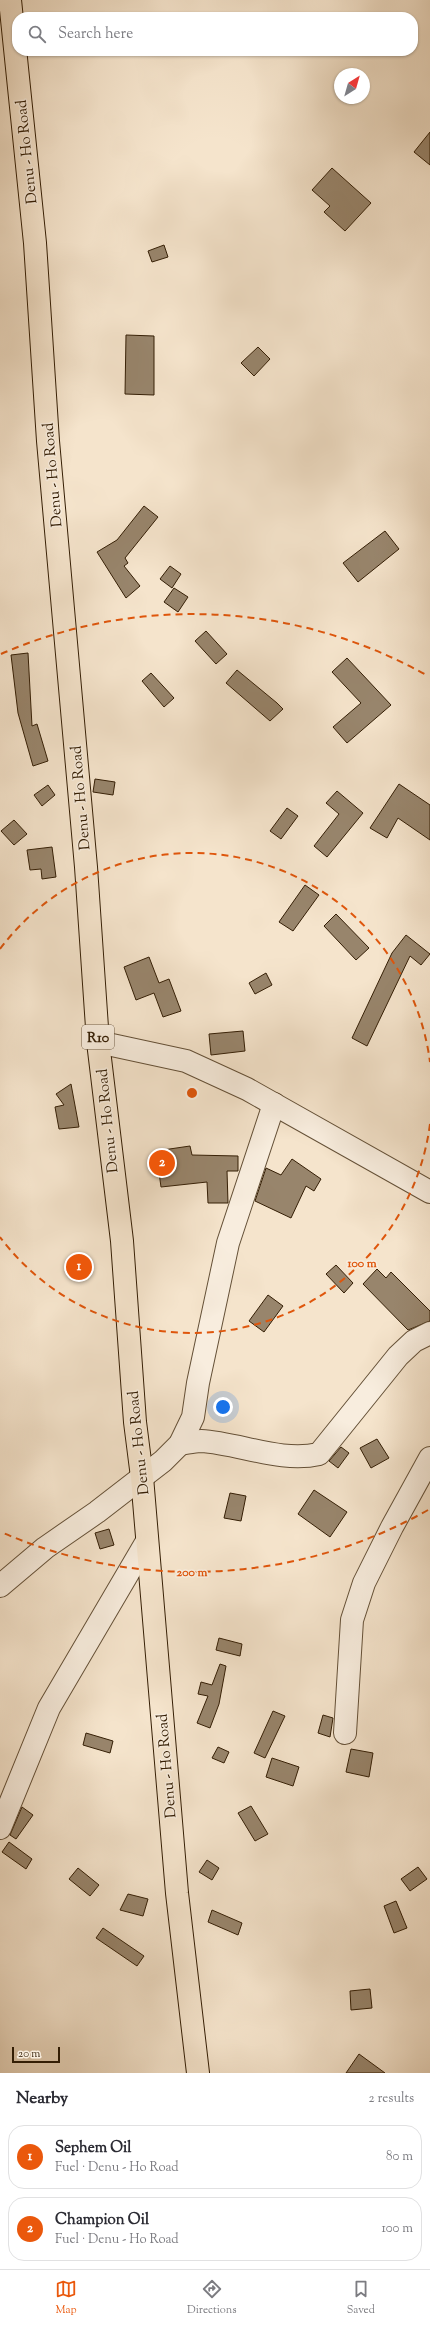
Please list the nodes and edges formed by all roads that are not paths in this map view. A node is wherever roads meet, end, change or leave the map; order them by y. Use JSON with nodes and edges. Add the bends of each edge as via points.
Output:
{"nodes":[{"id":1,"x":10,"y":0,"type":"edge"},
{"id":2,"x":12,"y":19,"type":"edge"},
{"id":3,"x":16,"y":56,"type":"edge"},
{"id":4,"x":98,"y":1042,"type":"junction"},
{"id":5,"x":274,"y":1104,"type":"junction"},
{"id":6,"x":430,"y":1192,"type":"edge"},
{"id":7,"x":430,"y":1333,"type":"edge"},
{"id":8,"x":180,"y":1444,"type":"junction"},
{"id":9,"x":430,"y":1458,"type":"edge"},
{"id":10,"x":142,"y":1477,"type":"junction"},
{"id":11,"x":147,"y":1541,"type":"junction"},
{"id":12,"x":0,"y":1586,"type":"edge"},
{"id":13,"x":345,"y":1733,"type":"dead end"},
{"id":14,"x":0,"y":1828,"type":"edge"},
{"id":15,"x":198,"y":2073,"type":"edge"}],
"edges":[{"from":1,"to":2,"type":"main road","name":"Denu - Ho Road","number":"R10"},
{"from":3,"to":4,"type":"main road","name":"Denu - Ho Road","number":"R10","via":[[35,243],[48,441],[86,867]]},
{"from":4,"to":5,"type":"street","via":[[186,1061]]},
{"from":4,"to":10,"type":"main road","name":"Denu - Ho Road","number":"R10","via":[[122,1241],[135,1422]]},
{"from":5,"to":6,"type":"street"},
{"from":5,"to":8,"type":"street","via":[[228,1243],[199,1376],[193,1417]]},
{"from":7,"to":8,"type":"street","via":[[414,1341],[398,1356],[319,1454],[287,1455],[200,1441]]},
{"from":8,"to":10,"type":"street"},
{"from":9,"to":13,"type":"street","via":[[364,1583],[352,1620]]},
{"from":10,"to":11,"type":"main road","name":"Denu - Ho Road","number":"R10"},
{"from":10,"to":12,"type":"street","via":[[45,1548]]},
{"from":11,"to":14,"type":"street","via":[[50,1708]]},
{"from":11,"to":15,"type":"main road","name":"Denu - Ho Road","number":"R10","via":[[177,1893]]}]}
